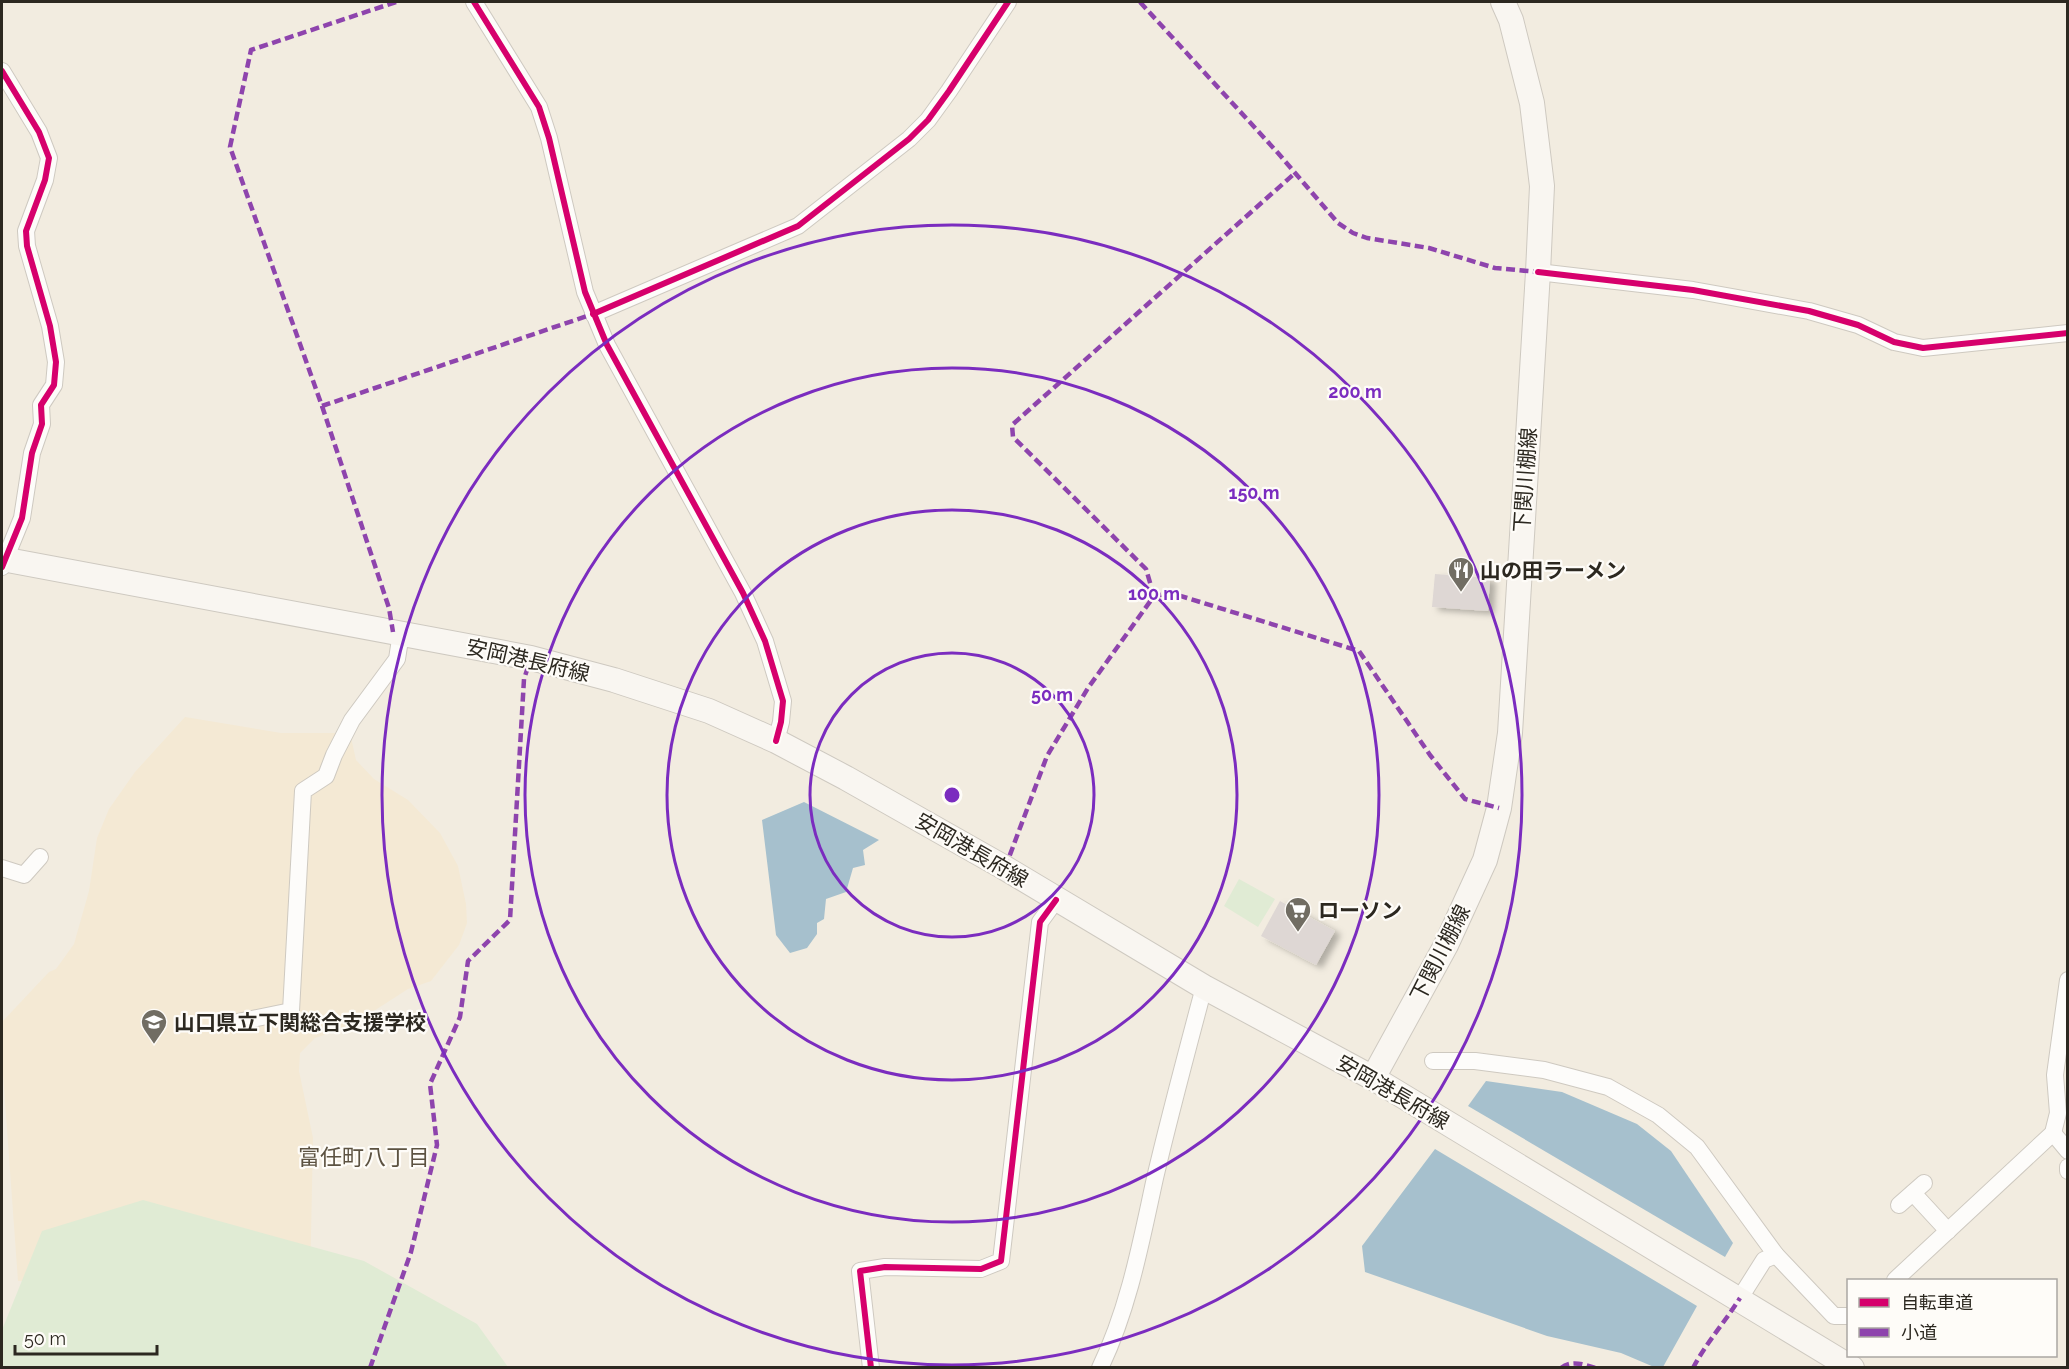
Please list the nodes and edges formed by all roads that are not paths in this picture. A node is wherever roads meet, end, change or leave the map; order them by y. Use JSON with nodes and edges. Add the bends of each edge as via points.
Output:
{"nodes":[{"id":1,"x":474,"y":2,"type":"edge"},
{"id":2,"x":1008,"y":2,"type":"edge"},
{"id":3,"x":1503,"y":2,"type":"edge"},
{"id":4,"x":2,"y":71,"type":"edge"},
{"id":5,"x":1539,"y":272,"type":"junction"},
{"id":6,"x":593,"y":314,"type":"junction"},
{"id":7,"x":2067,"y":333,"type":"edge"},
{"id":8,"x":2,"y":562,"type":"edge"},
{"id":9,"x":401,"y":633,"type":"junction"},
{"id":10,"x":776,"y":741,"type":"junction"},
{"id":11,"x":40,"y":857,"type":"dead end"},
{"id":12,"x":2,"y":868,"type":"edge"},
{"id":13,"x":1056,"y":900,"type":"junction"},
{"id":14,"x":2067,"y":980,"type":"edge"},
{"id":15,"x":1204,"y":987,"type":"junction"},
{"id":16,"x":238,"y":1022,"type":"dead end"},
{"id":17,"x":1433,"y":1060,"type":"dead end"},
{"id":18,"x":1373,"y":1078,"type":"junction"},
{"id":19,"x":2053,"y":1133,"type":"junction"},
{"id":20,"x":2067,"y":1151,"type":"edge"},
{"id":21,"x":1899,"y":1205,"type":"dead end"},
{"id":22,"x":1948,"y":1231,"type":"junction"},
{"id":23,"x":1776,"y":1255,"type":"junction"},
{"id":24,"x":1897,"y":1279,"type":"edge"},
{"id":25,"x":1740,"y":1298,"type":"junction"},
{"id":26,"x":1847,"y":1316,"type":"edge"},
{"id":27,"x":871,"y":1368,"type":"edge"},
{"id":28,"x":1101,"y":1368,"type":"edge"},
{"id":29,"x":1852,"y":1368,"type":"edge"}],
"edges":[{"from":1,"to":6,"type":"street","via":[[539,107]]},
{"from":2,"to":6,"type":"street","via":[[928,120],[798,226]]},
{"from":3,"to":5,"type":"main road","name":"下関川棚線","via":[[1532,103],[1542,186]]},
{"from":4,"to":8,"type":"street","via":[[39,132],[49,158],[26,231],[56,362],[54,385],[41,405],[42,424],[32,453],[22,518]]},
{"from":5,"to":7,"type":"street","via":[[1693,290],[1809,311],[1858,325],[1894,342],[1923,348]]},
{"from":5,"to":18,"type":"main road","name":"下関川棚線","via":[[1510,733],[1499,808],[1485,861],[1446,945]]},
{"from":6,"to":10,"type":"street","via":[[765,641],[783,701]]},
{"from":8,"to":9,"type":"main road","name":"安岡港長府線"},
{"from":9,"to":10,"type":"main road","name":"安岡港長府線","via":[[531,658],[614,680],[709,711]]},
{"from":9,"to":16,"type":"street","via":[[397,659],[352,720],[326,776],[303,792],[291,1011]]},
{"from":10,"to":13,"type":"main road","name":"安岡港長府線"},
{"from":11,"to":12,"type":"street","via":[[24,875]]},
{"from":13,"to":15,"type":"main road","name":"安岡港長府線"},
{"from":13,"to":27,"type":"street","via":[[1040,922],[1001,1261],[981,1269],[885,1267],[861,1271]]},
{"from":14,"to":19,"type":"street","via":[[2055,1075],[2058,1113]]},
{"from":15,"to":18,"type":"main road","name":"安岡港長府線"},
{"from":15,"to":28,"type":"street","via":[[1173,1100],[1134,1271]]},
{"from":17,"to":23,"type":"street","via":[[1544,1070],[1608,1087],[1658,1115],[1697,1147]]},
{"from":18,"to":25,"type":"main road","name":"安岡港長府線"},
{"from":19,"to":20,"type":"street"},
{"from":19,"to":22,"type":"street"},
{"from":21,"to":22,"type":"street","via":[[1918,1188]]},
{"from":22,"to":24,"type":"street"},
{"from":23,"to":25,"type":"street","via":[[1764,1260]]},
{"from":23,"to":26,"type":"street","via":[[1834,1316]]},
{"from":25,"to":29,"type":"main road","name":"安岡港長府線"}]}
